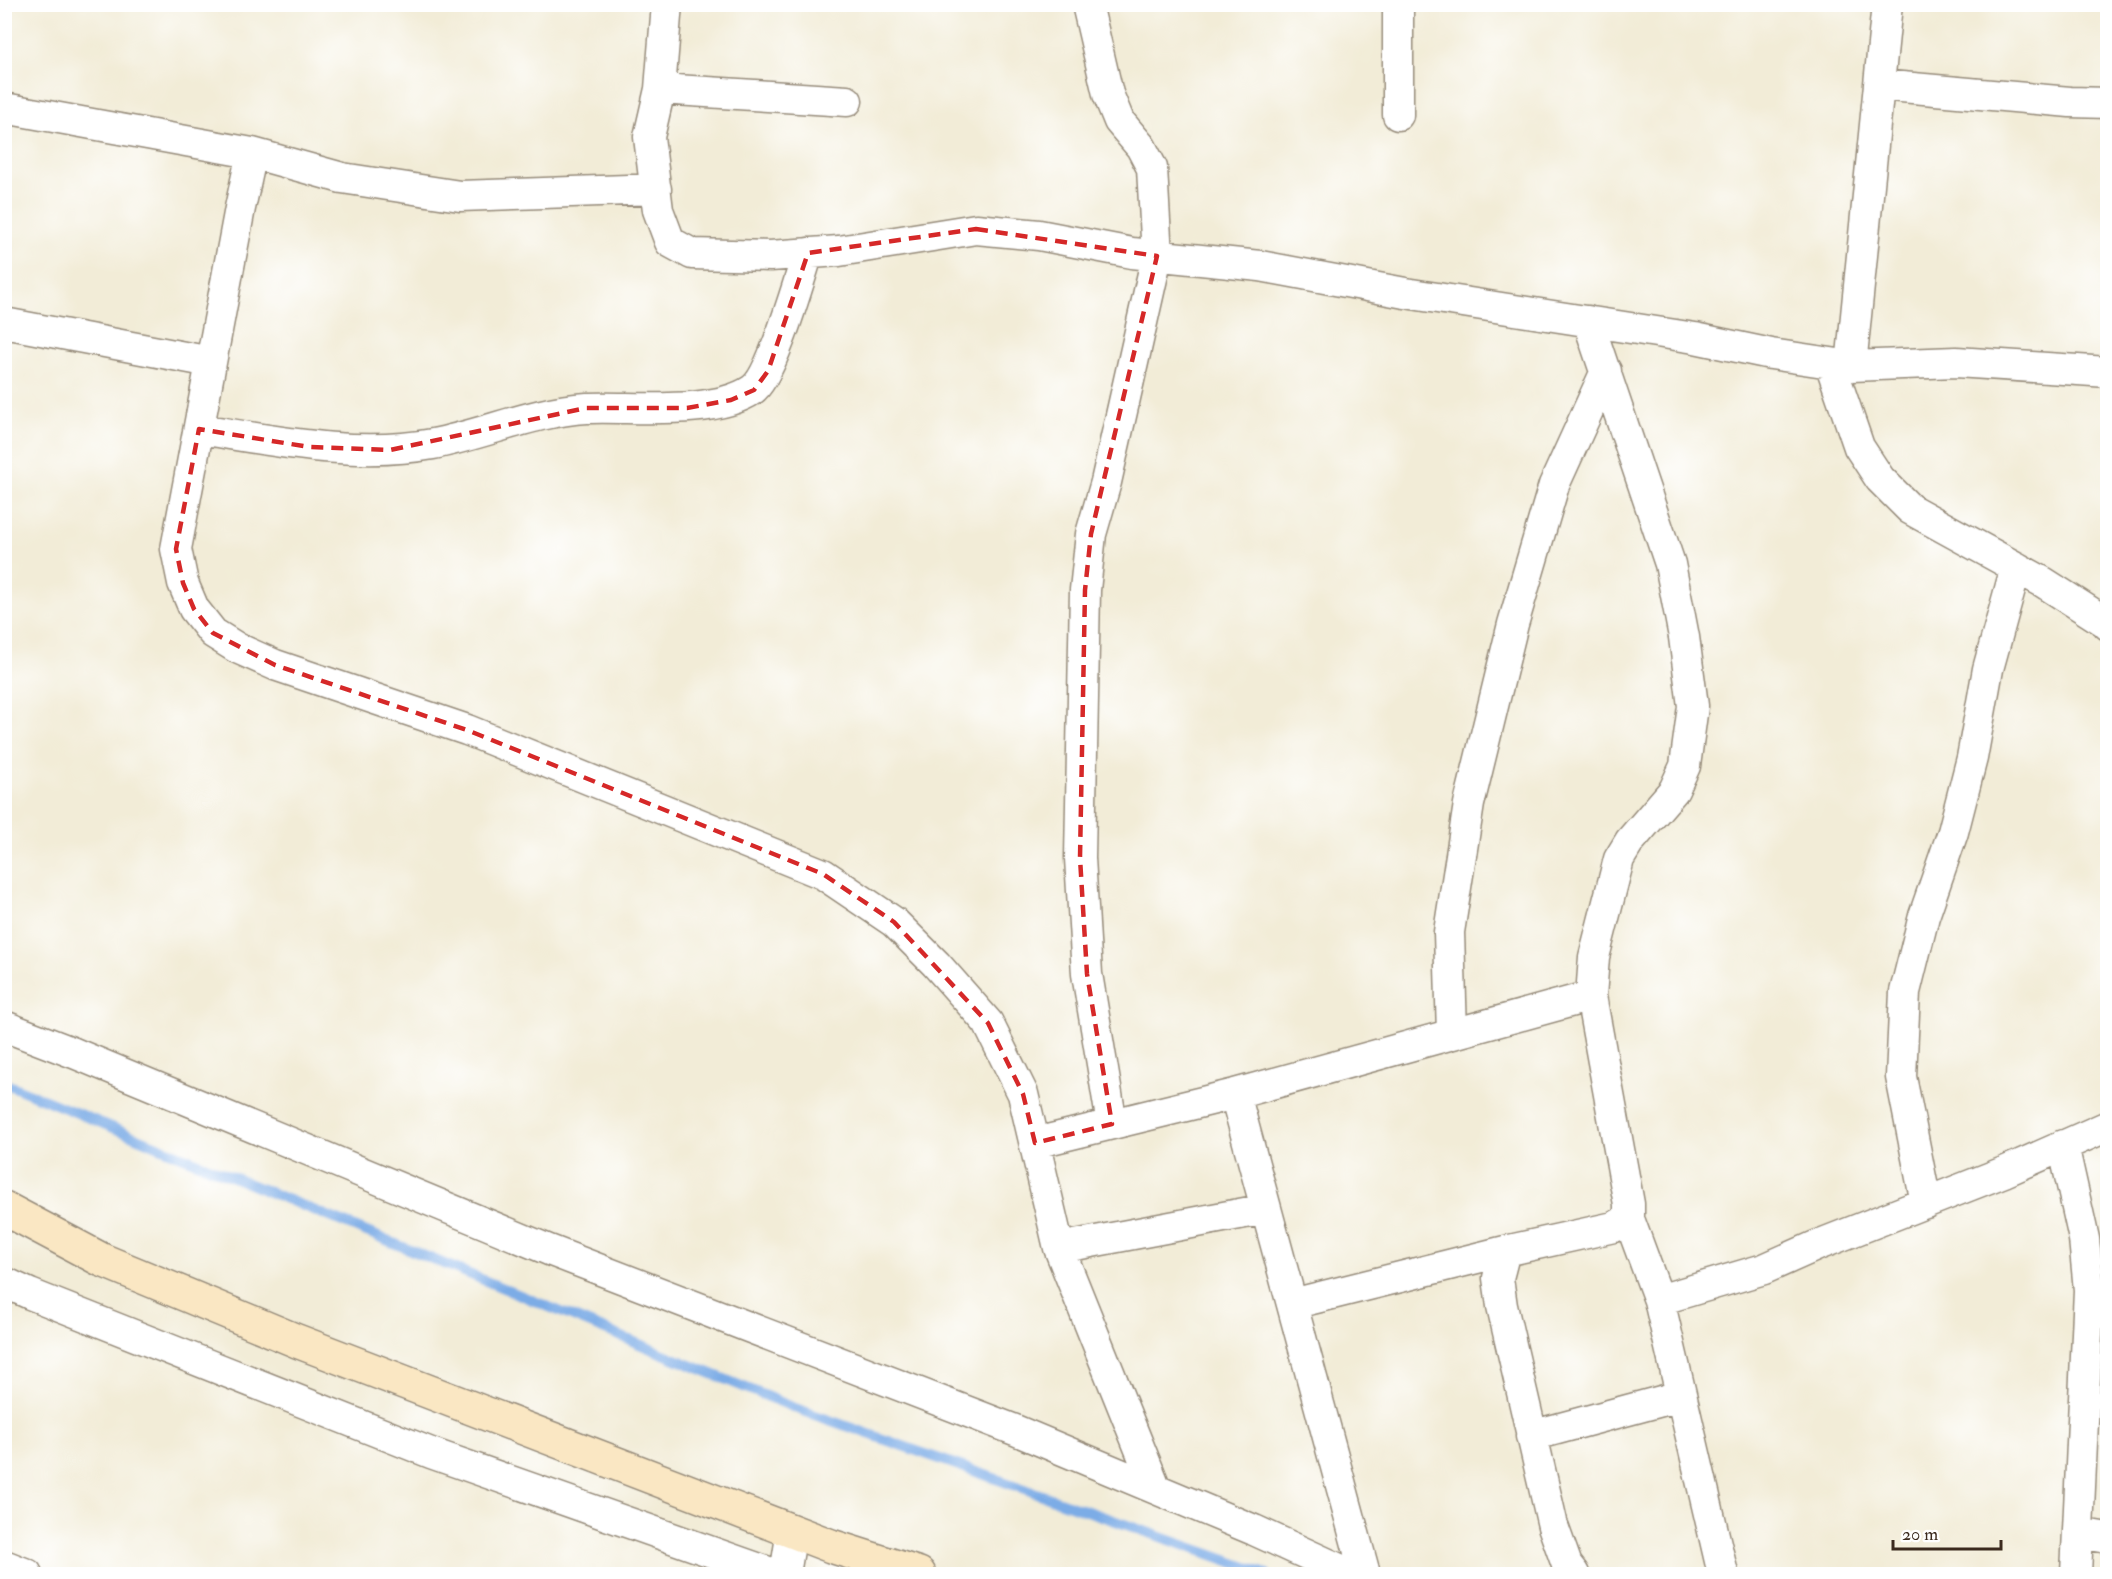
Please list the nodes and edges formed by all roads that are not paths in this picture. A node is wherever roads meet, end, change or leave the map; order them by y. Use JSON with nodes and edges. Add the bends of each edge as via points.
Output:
{"nodes":[{"id":1,"x":667,"y":4,"type":"edge"},
{"id":2,"x":1087,"y":4,"type":"edge"},
{"id":3,"x":1398,"y":4,"type":"edge"},
{"id":4,"x":1887,"y":4,"type":"edge"},
{"id":5,"x":1879,"y":85,"type":"junction"},
{"id":6,"x":660,"y":89,"type":"junction"},
{"id":7,"x":848,"y":101,"type":"dead end"},
{"id":8,"x":2108,"y":103,"type":"edge"},
{"id":9,"x":4,"y":108,"type":"edge"},
{"id":10,"x":1398,"y":115,"type":"dead end"},
{"id":11,"x":252,"y":153,"type":"junction"},
{"id":12,"x":656,"y":189,"type":"junction"},
{"id":13,"x":808,"y":253,"type":"junction"},
{"id":14,"x":1157,"y":256,"type":"junction"},
{"id":15,"x":1588,"y":321,"type":"junction"},
{"id":16,"x":4,"y":323,"type":"edge"},
{"id":17,"x":211,"y":362,"type":"junction"},
{"id":18,"x":1840,"y":364,"type":"junction"},
{"id":19,"x":1606,"y":371,"type":"junction"},
{"id":20,"x":2108,"y":372,"type":"edge"},
{"id":21,"x":199,"y":429,"type":"junction"},
{"id":22,"x":2016,"y":567,"type":"junction"},
{"id":23,"x":2108,"y":625,"type":"edge"},
{"id":24,"x":1591,"y":996,"type":"junction"},
{"id":25,"x":4,"y":1026,"type":"edge"},
{"id":26,"x":1452,"y":1034,"type":"junction"},
{"id":27,"x":1235,"y":1094,"type":"junction"},
{"id":28,"x":1112,"y":1124,"type":"junction"},
{"id":29,"x":2108,"y":1126,"type":"edge"},
{"id":30,"x":1035,"y":1143,"type":"junction"},
{"id":31,"x":2063,"y":1145,"type":"junction"},
{"id":32,"x":1926,"y":1203,"type":"junction"},
{"id":33,"x":4,"y":1208,"type":"edge"},
{"id":34,"x":1266,"y":1209,"type":"junction"},
{"id":35,"x":1629,"y":1219,"type":"junction"},
{"id":36,"x":2096,"y":1238,"type":"edge"},
{"id":37,"x":1059,"y":1248,"type":"junction"},
{"id":38,"x":1505,"y":1251,"type":"junction"},
{"id":39,"x":4,"y":1282,"type":"edge"},
{"id":40,"x":1659,"y":1300,"type":"junction"},
{"id":41,"x":1292,"y":1304,"type":"junction"},
{"id":42,"x":1680,"y":1396,"type":"junction"},
{"id":43,"x":2096,"y":1396,"type":"edge"},
{"id":44,"x":1531,"y":1436,"type":"junction"},
{"id":45,"x":1156,"y":1489,"type":"junction"},
{"id":46,"x":792,"y":1531,"type":"junction"},
{"id":47,"x":2078,"y":1533,"type":"junction"},
{"id":48,"x":2108,"y":1538,"type":"edge"},
{"id":49,"x":4,"y":1565,"type":"edge"},
{"id":50,"x":1562,"y":1571,"type":"edge"},
{"id":51,"x":27,"y":1575,"type":"edge"},
{"id":52,"x":774,"y":1575,"type":"edge"},
{"id":53,"x":785,"y":1575,"type":"edge"},
{"id":54,"x":919,"y":1575,"type":"edge"},
{"id":55,"x":1350,"y":1575,"type":"edge"},
{"id":56,"x":1365,"y":1575,"type":"edge"},
{"id":57,"x":1723,"y":1575,"type":"edge"},
{"id":58,"x":2076,"y":1575,"type":"edge"}],
"edges":[{"from":1,"to":6,"type":"street"},
{"from":2,"to":14,"type":"street","via":[[1108,94],[1119,121],[1141,147],[1152,168]]},
{"from":3,"to":10,"type":"street"},
{"from":4,"to":5,"type":"street"},
{"from":5,"to":8,"type":"street"},
{"from":5,"to":18,"type":"street"},
{"from":6,"to":7,"type":"street"},
{"from":6,"to":12,"type":"street","via":[[649,137]]},
{"from":9,"to":11,"type":"street"},
{"from":11,"to":12,"type":"street","via":[[342,178],[460,196]]},
{"from":11,"to":17,"type":"street"},
{"from":12,"to":13,"type":"street","via":[[658,210],[670,242],[693,254]]},
{"from":13,"to":14,"type":"street","via":[[976,230],[1039,235]]},
{"from":13,"to":21,"type":"street","via":[[768,370],[754,390],[731,400],[687,408],[586,408],[528,417],[433,444],[390,450],[309,447]]},
{"from":14,"to":15,"type":"street","via":[[1260,266]]},
{"from":14,"to":28,"type":"street","via":[[1091,534],[1085,590],[1080,858],[1087,974]]},
{"from":15,"to":18,"type":"street"},
{"from":15,"to":19,"type":"street"},
{"from":16,"to":17,"type":"street"},
{"from":17,"to":21,"type":"street"},
{"from":18,"to":20,"type":"street","via":[[1956,362]]},
{"from":18,"to":22,"type":"street","via":[[1859,447],[1880,479],[1910,509]]},
{"from":19,"to":24,"type":"street","via":[[1670,564],[1693,706],[1685,766],[1674,790],[1619,859],[1594,957]]},
{"from":19,"to":26,"type":"street","via":[[1554,485],[1469,804],[1449,932]]},
{"from":21,"to":30,"type":"street","via":[[176,549],[183,583],[194,609],[213,633],[275,665],[467,730],[823,874],[894,922],[988,1023],[1023,1094]]},
{"from":22,"to":23,"type":"street"},
{"from":22,"to":32,"type":"street","via":[[1988,669],[1972,758],[1953,832],[1924,916],[1905,992],[1901,1077]]},
{"from":24,"to":26,"type":"street"},
{"from":24,"to":35,"type":"street"},
{"from":25,"to":45,"type":"street","via":[[549,1250],[1015,1430]]},
{"from":26,"to":27,"type":"street"},
{"from":27,"to":28,"type":"street"},
{"from":27,"to":34,"type":"street"},
{"from":28,"to":30,"type":"street"},
{"from":29,"to":31,"type":"street"},
{"from":30,"to":37,"type":"street"},
{"from":31,"to":32,"type":"street"},
{"from":31,"to":36,"type":"street"},
{"from":32,"to":40,"type":"street","via":[[1764,1269]]},
{"from":33,"to":46,"type":"street","via":[[102,1260],[297,1341]]},
{"from":34,"to":37,"type":"street"},
{"from":34,"to":41,"type":"street"},
{"from":35,"to":38,"type":"street","via":[[1614,1227]]},
{"from":35,"to":40,"type":"street"},
{"from":36,"to":43,"type":"street","via":[[2089,1290]]},
{"from":37,"to":45,"type":"street"},
{"from":38,"to":41,"type":"street"},
{"from":38,"to":44,"type":"street","via":[[1498,1278]]},
{"from":39,"to":52,"type":"street","via":[[431,1453]]},
{"from":40,"to":42,"type":"street"},
{"from":41,"to":56,"type":"street"},
{"from":42,"to":44,"type":"street"},
{"from":42,"to":57,"type":"street"},
{"from":43,"to":47,"type":"street"},
{"from":44,"to":50,"type":"street"},
{"from":45,"to":55,"type":"street"},
{"from":46,"to":53,"type":"street"},
{"from":46,"to":54,"type":"street"},
{"from":47,"to":48,"type":"street"},
{"from":47,"to":58,"type":"street"},
{"from":49,"to":51,"type":"street"}]}
